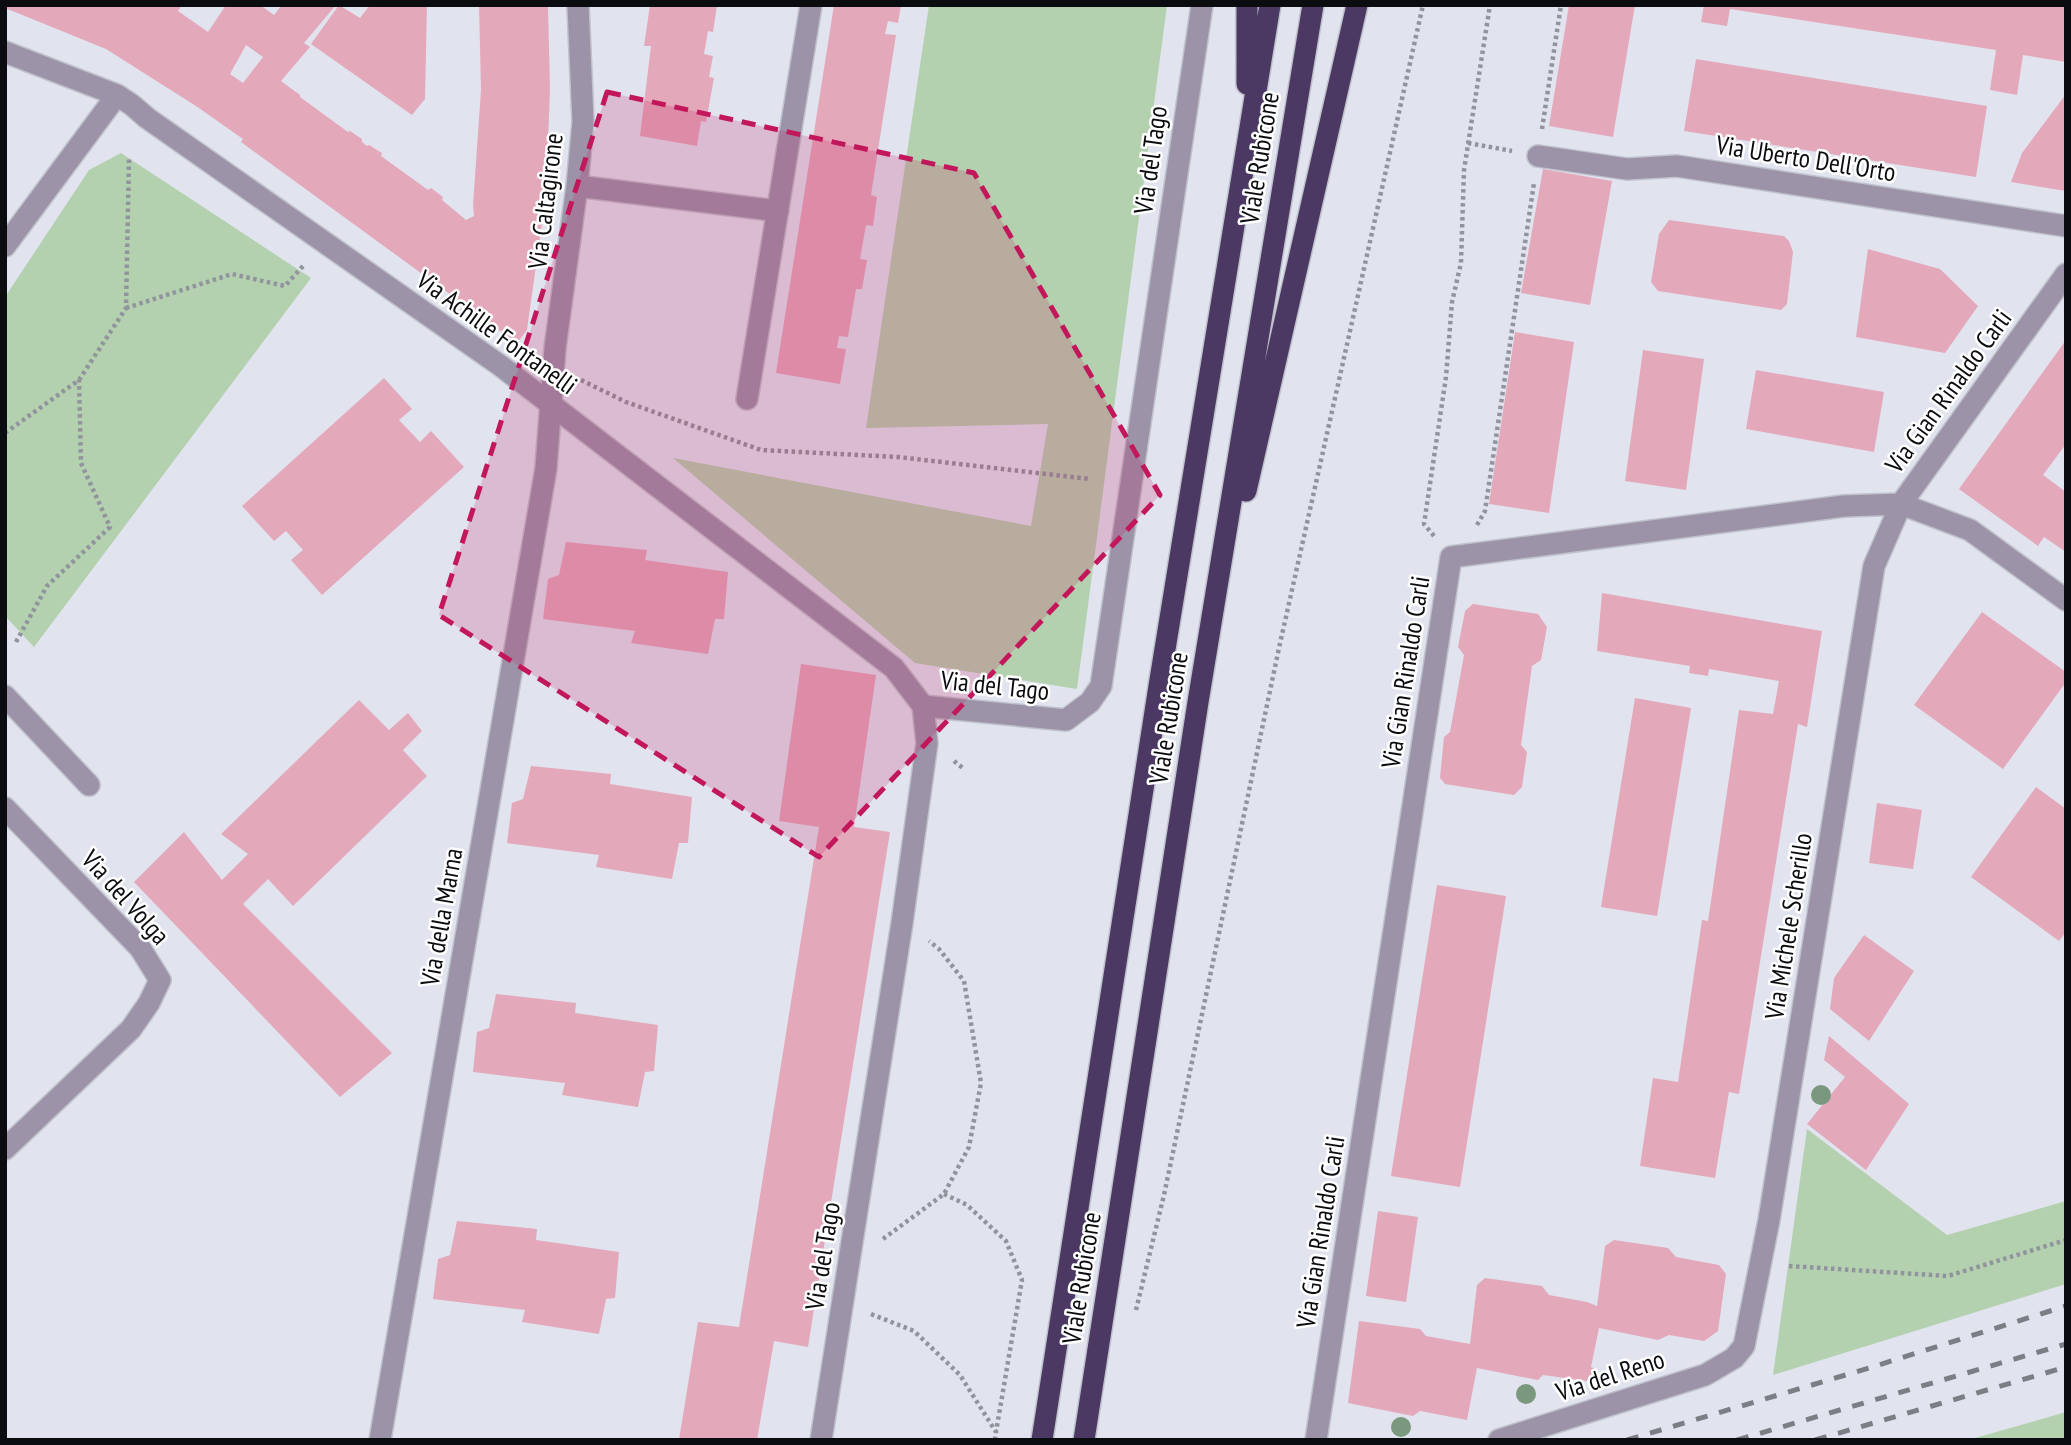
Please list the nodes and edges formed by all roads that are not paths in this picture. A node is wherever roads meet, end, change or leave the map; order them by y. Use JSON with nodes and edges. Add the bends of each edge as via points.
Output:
{"nodes":[{"id":1,"x":578,"y":5,"type":"edge"},
{"id":2,"x":811,"y":5,"type":"edge"},
{"id":3,"x":1202,"y":5,"type":"edge"},
{"id":4,"x":1247,"y":5,"type":"edge"},
{"id":5,"x":1270,"y":5,"type":"edge"},
{"id":6,"x":1313,"y":5,"type":"edge"},
{"id":7,"x":1357,"y":5,"type":"edge"},
{"id":8,"x":5,"y":52,"type":"edge"},
{"id":9,"x":117,"y":95,"type":"junction"},
{"id":10,"x":1247,"y":145,"type":"junction"},
{"id":11,"x":1538,"y":156,"type":"road end"},
{"id":12,"x":577,"y":186,"type":"junction"},
{"id":13,"x":778,"y":211,"type":"junction"},
{"id":14,"x":2066,"y":226,"type":"edge"},
{"id":15,"x":5,"y":246,"type":"edge"},
{"id":16,"x":2066,"y":274,"type":"edge"},
{"id":17,"x":747,"y":399,"type":"dead end"},
{"id":18,"x":549,"y":403,"type":"junction"},
{"id":19,"x":1901,"y":504,"type":"junction"},
{"id":20,"x":2066,"y":600,"type":"edge"},
{"id":21,"x":5,"y":696,"type":"edge"},
{"id":22,"x":1198,"y":702,"type":"junction"},
{"id":23,"x":923,"y":706,"type":"junction"},
{"id":24,"x":89,"y":785,"type":"dead end"},
{"id":25,"x":5,"y":808,"type":"edge"},
{"id":26,"x":5,"y":1149,"type":"edge"},
{"id":27,"x":1734,"y":1358,"type":"joint"},
{"id":28,"x":380,"y":1440,"type":"edge"},
{"id":29,"x":821,"y":1440,"type":"edge"},
{"id":30,"x":1042,"y":1440,"type":"edge"},
{"id":31,"x":1084,"y":1440,"type":"edge"},
{"id":32,"x":1316,"y":1440,"type":"edge"},
{"id":33,"x":1499,"y":1440,"type":"edge"}],
"edges":[{"from":1,"to":12,"type":"street","name":"Via Caltagirone","via":[[583,122]]},
{"from":2,"to":13,"type":"street"},
{"from":3,"to":23,"type":"street","name":"Via del Tago","via":[[1101,686],[1090,702],[1066,720]]},
{"from":4,"to":10,"type":"highway"},
{"from":5,"to":10,"type":"highway","name":"Viale Rubicone"},
{"from":6,"to":22,"type":"highway","name":"Viale Rubicone"},
{"from":7,"to":22,"type":"highway"},
{"from":8,"to":9,"type":"street","name":"Via Achille Fontanelli"},
{"from":9,"to":15,"type":"street"},
{"from":9,"to":18,"type":"street","name":"Via Achille Fontanelli"},
{"from":10,"to":30,"type":"highway","name":"Viale Rubicone"},
{"from":11,"to":14,"type":"street","name":"Via Uberto Dell'Orto","via":[[1628,169],[1677,166]]},
{"from":12,"to":13,"type":"street"},
{"from":12,"to":18,"type":"street","name":"Via Caltagirone"},
{"from":13,"to":17,"type":"street"},
{"from":16,"to":19,"type":"street","name":"Via Gian Rinaldo Carli"},
{"from":18,"to":23,"type":"street","name":"Via Achille Fontanelli","via":[[894,668]]},
{"from":18,"to":28,"type":"street","name":"Via della Marna","via":[[546,468]]},
{"from":19,"to":20,"type":"street","via":[[1970,530]]},
{"from":19,"to":27,"type":"street","name":"Via Michele Scherillo","via":[[1874,566],[1762,1256],[1744,1346]]},
{"from":19,"to":32,"type":"street","name":"Via Gian Rinaldo Carli","via":[[1844,506],[1451,557]]},
{"from":21,"to":24,"type":"street"},
{"from":22,"to":31,"type":"highway","name":"Viale Rubicone"},
{"from":23,"to":29,"type":"street","name":"Via del Tago","via":[[927,743]]},
{"from":25,"to":26,"type":"street","name":"Via del Volga","via":[[140,948],[160,980],[131,1029]]},
{"from":27,"to":33,"type":"street","name":"Via del Reno","via":[[1705,1374]]}]}
